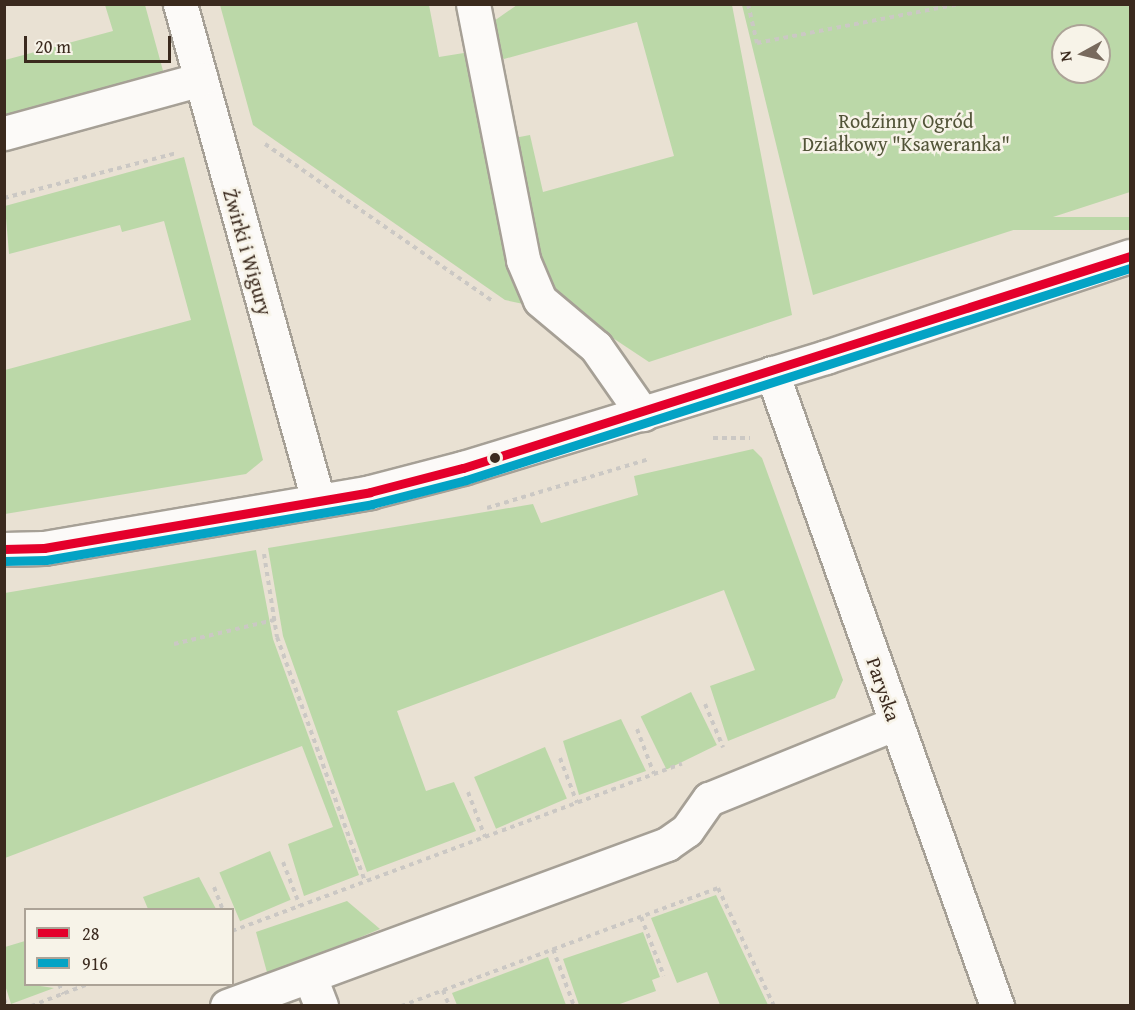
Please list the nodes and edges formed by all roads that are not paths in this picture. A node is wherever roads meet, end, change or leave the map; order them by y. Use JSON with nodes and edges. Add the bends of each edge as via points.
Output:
{"nodes":[{"id":1,"x":180,"y":4,"type":"edge"},
{"id":2,"x":473,"y":4,"type":"edge"},
{"id":3,"x":201,"y":79,"type":"junction"},
{"id":4,"x":4,"y":133,"type":"edge"},
{"id":5,"x":1131,"y":256,"type":"edge"},
{"id":6,"x":772,"y":373,"type":"junction"},
{"id":7,"x":643,"y":414,"type":"junction"},
{"id":8,"x":318,"y":500,"type":"junction"},
{"id":9,"x":4,"y":549,"type":"edge"},
{"id":10,"x":896,"y":723,"type":"junction"},
{"id":11,"x":316,"y":991,"type":"edge"},
{"id":12,"x":227,"y":1005,"type":"edge"},
{"id":13,"x":997,"y":1005,"type":"edge"}],
"edges":[{"from":1,"to":3,"type":"street","name":"Żwirki i Wigury"},
{"from":2,"to":7,"type":"street","via":[[523,260],[540,300],[596,347]]},
{"from":3,"to":4,"type":"street"},
{"from":3,"to":8,"type":"street","name":"Żwirki i Wigury"},
{"from":5,"to":6,"type":"street"},
{"from":6,"to":7,"type":"street"},
{"from":6,"to":10,"type":"street","name":"Paryska"},
{"from":7,"to":8,"type":"street","via":[[463,468]]},
{"from":8,"to":9,"type":"street","via":[[44,548]]},
{"from":10,"to":11,"type":"street","via":[[709,799],[687,830],[667,844]]},
{"from":10,"to":13,"type":"street","name":"Paryska"},
{"from":11,"to":12,"type":"street"}]}
